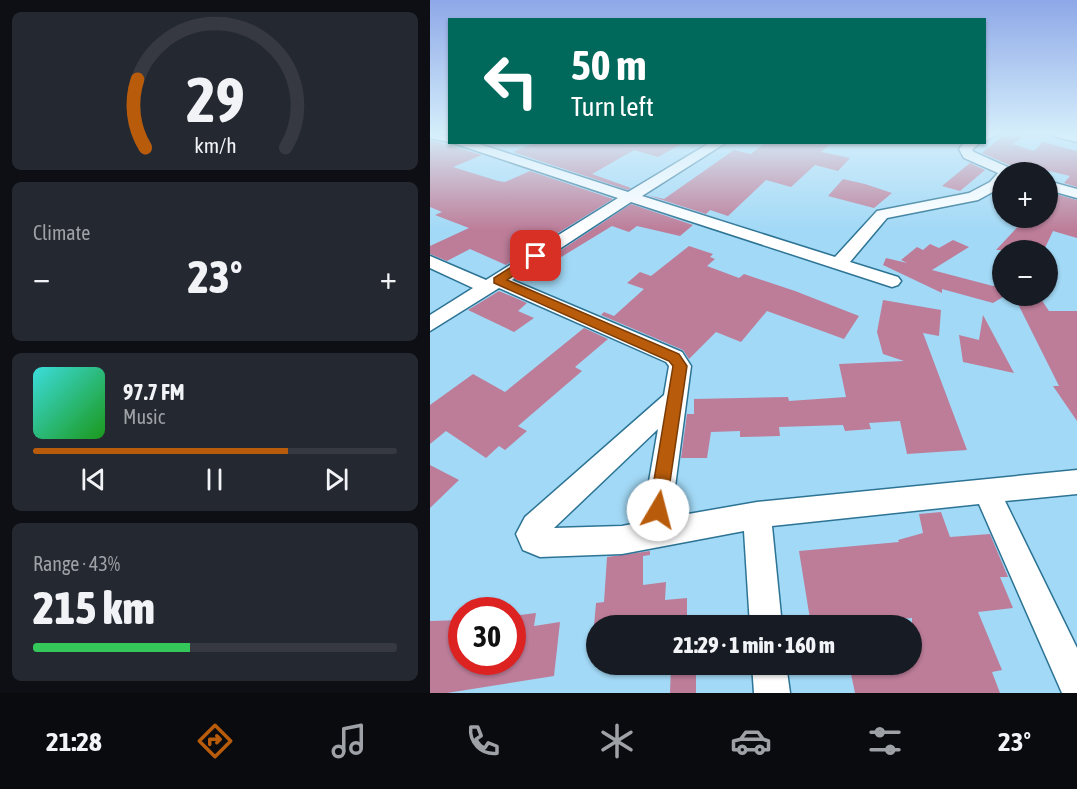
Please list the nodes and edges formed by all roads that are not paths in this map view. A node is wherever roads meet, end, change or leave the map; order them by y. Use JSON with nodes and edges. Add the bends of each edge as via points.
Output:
{"nodes":[{"id":1,"x":532,"y":165,"type":"edge"},
{"id":2,"x":682,"y":165,"type":"edge"},
{"id":3,"x":992,"y":187,"type":"edge"},
{"id":4,"x":1058,"y":188,"type":"edge"},
{"id":5,"x":1076,"y":194,"type":"edge"},
{"id":6,"x":631,"y":196,"type":"junction"},
{"id":7,"x":430,"y":261,"type":"edge"},
{"id":8,"x":839,"y":263,"type":"junction"},
{"id":9,"x":892,"y":281,"type":"dead end"},
{"id":10,"x":493,"y":284,"type":"junction"},
{"id":11,"x":430,"y":324,"type":"edge"},
{"id":12,"x":675,"y":399,"type":"junction"},
{"id":13,"x":1076,"y":482,"type":"edge"},
{"id":14,"x":987,"y":492,"type":"junction"},
{"id":15,"x":757,"y":515,"type":"junction"},
{"id":16,"x":655,"y":532,"type":"junction"},
{"id":17,"x":765,"y":615,"type":"edge"},
{"id":18,"x":770,"y":675,"type":"edge"},
{"id":19,"x":1076,"y":687,"type":"edge"},
{"id":20,"x":772,"y":693,"type":"edge"}],
"edges":[{"from":1,"to":6,"type":"street"},
{"from":2,"to":6,"type":"street"},
{"from":3,"to":8,"type":"street","via":[[973,197],[882,214]]},
{"from":4,"to":5,"type":"street"},
{"from":6,"to":8,"type":"street"},
{"from":6,"to":10,"type":"street"},
{"from":7,"to":10,"type":"street"},
{"from":8,"to":9,"type":"street"},
{"from":10,"to":11,"type":"street"},
{"from":10,"to":12,"type":"street","via":[[674,357],[680,366]]},
{"from":12,"to":16,"type":"street"},
{"from":12,"to":16,"type":"street","via":[[530,534],[540,543],[622,540]]},
{"from":13,"to":14,"type":"street"},
{"from":14,"to":15,"type":"street"},
{"from":14,"to":19,"type":"street"},
{"from":15,"to":16,"type":"street"},
{"from":15,"to":17,"type":"street"},
{"from":18,"to":20,"type":"street"}]}
